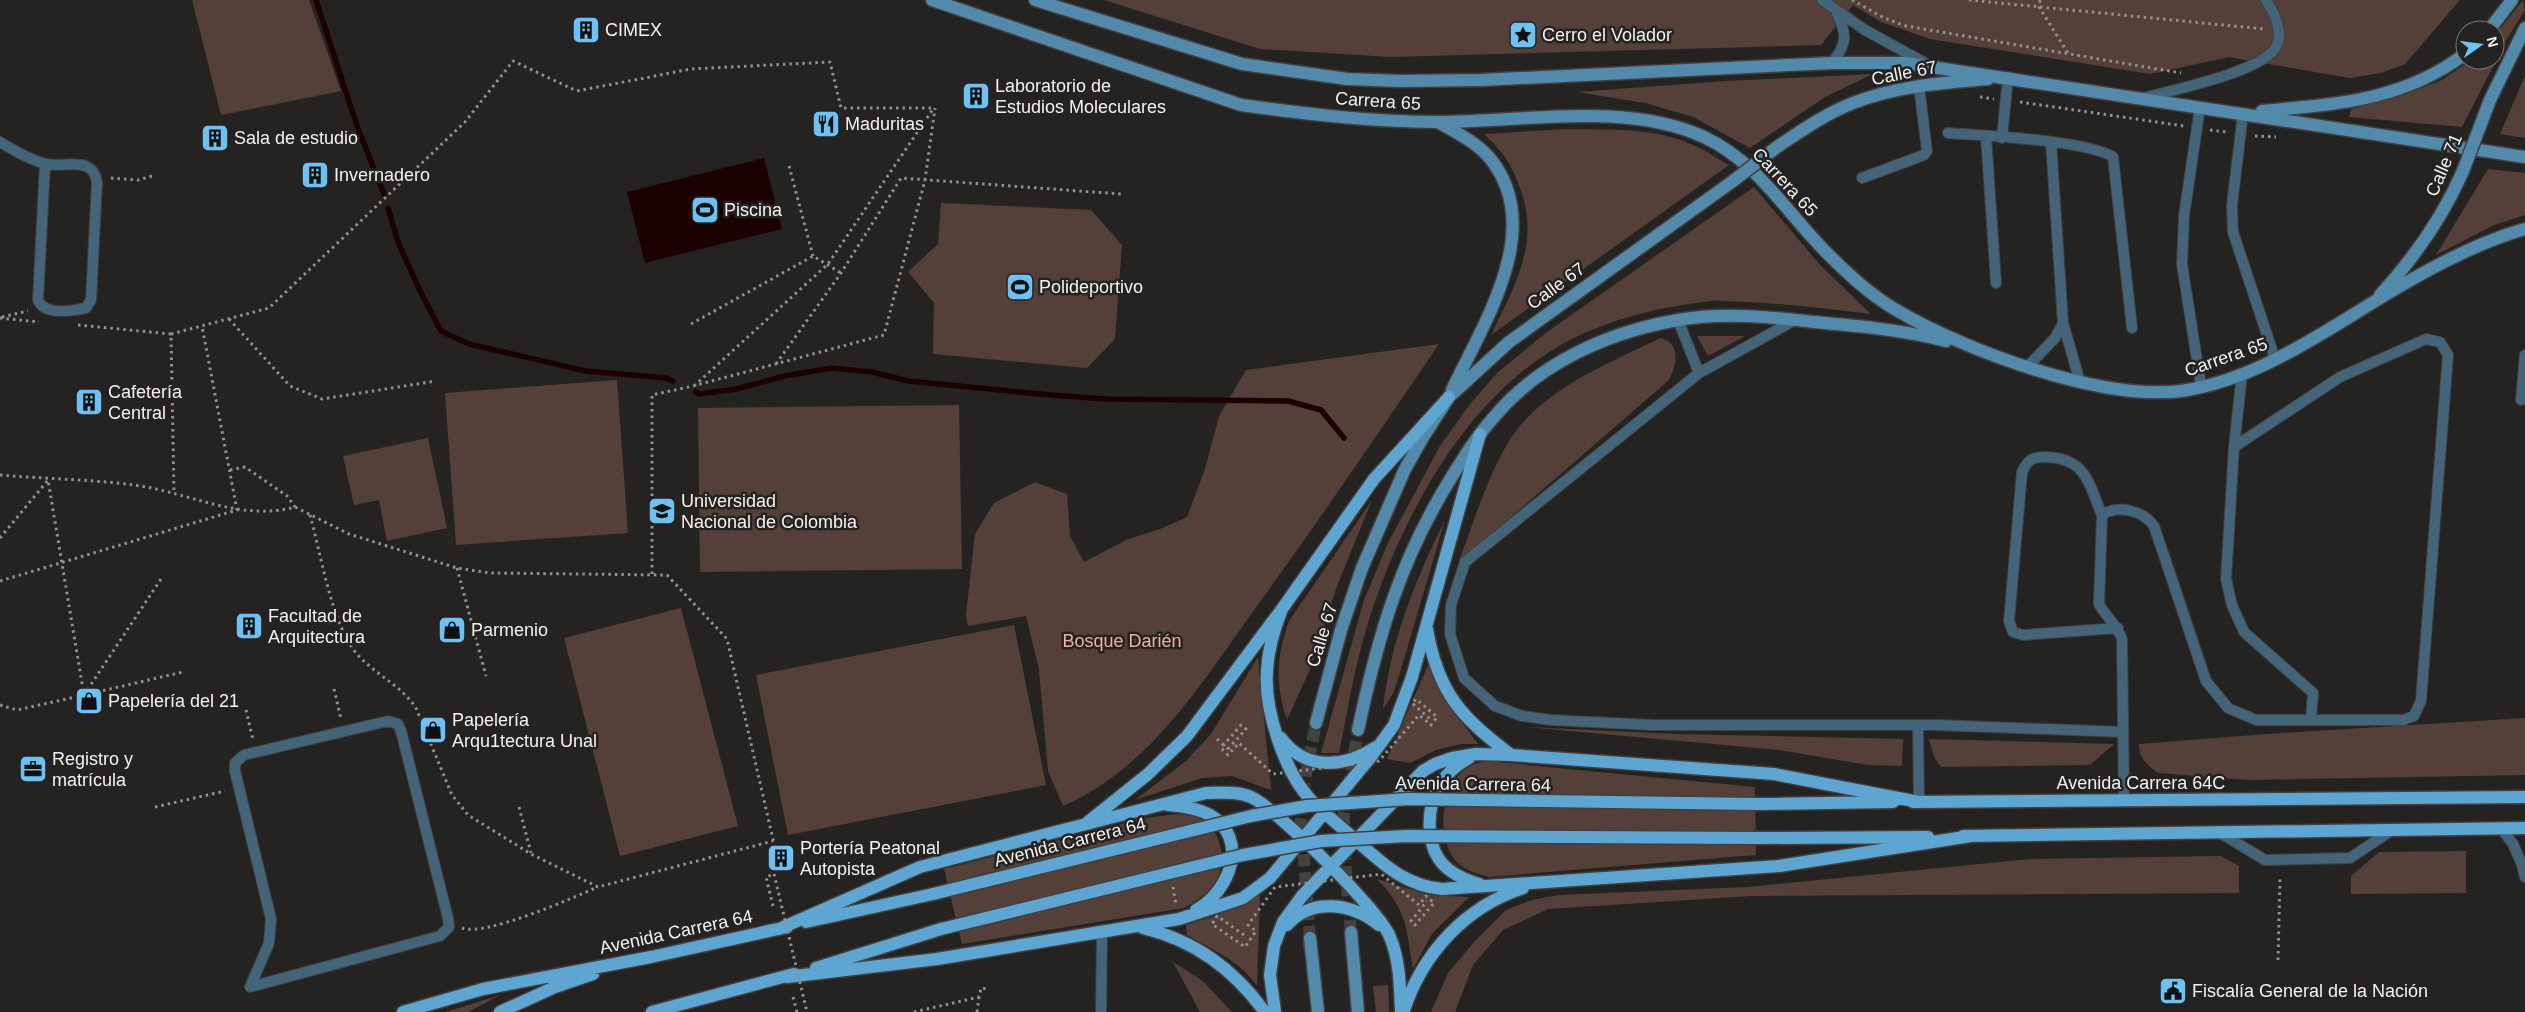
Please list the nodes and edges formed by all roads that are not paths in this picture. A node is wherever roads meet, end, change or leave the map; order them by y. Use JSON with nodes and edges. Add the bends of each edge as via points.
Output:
{"nodes":[{"id":1,"x":932,"y":0,"type":"edge"},
{"id":2,"x":1035,"y":0,"type":"edge"},
{"id":3,"x":1822,"y":0,"type":"edge"},
{"id":4,"x":2266,"y":0,"type":"edge"},
{"id":5,"x":2512,"y":0,"type":"edge"},
{"id":6,"x":1836,"y":10,"type":"junction"},
{"id":7,"x":2497,"y":20,"type":"edge"},
{"id":8,"x":2525,"y":28,"type":"edge"},
{"id":9,"x":2522,"y":39,"type":"edge"},
{"id":10,"x":2455,"y":60,"type":"edge"},
{"id":11,"x":1832,"y":63,"type":"junction"},
{"id":12,"x":1928,"y":65,"type":"junction"},
{"id":13,"x":2008,"y":77,"type":"junction"},
{"id":14,"x":1919,"y":86,"type":"junction"},
{"id":15,"x":2144,"y":98,"type":"junction"},
{"id":16,"x":2200,"y":107,"type":"junction"},
{"id":17,"x":2243,"y":113,"type":"junction"},
{"id":18,"x":1438,"y":122,"type":"junction"},
{"id":19,"x":1948,"y":133,"type":"dead end"},
{"id":20,"x":1986,"y":136,"type":"junction"},
{"id":21,"x":2002,"y":138,"type":"junction"},
{"id":22,"x":0,"y":142,"type":"edge"},
{"id":23,"x":2052,"y":142,"type":"junction"},
{"id":24,"x":2525,"y":157,"type":"edge"},
{"id":25,"x":46,"y":164,"type":"junction"},
{"id":26,"x":1862,"y":178,"type":"dead end"},
{"id":27,"x":2525,"y":229,"type":"edge"},
{"id":28,"x":1996,"y":283,"type":"dead end"},
{"id":29,"x":2373,"y":302,"type":"junction"},
{"id":30,"x":1678,"y":320,"type":"junction"},
{"id":31,"x":1795,"y":320,"type":"junction"},
{"id":32,"x":2063,"y":323,"type":"junction"},
{"id":33,"x":2132,"y":328,"type":"dead end"},
{"id":34,"x":1977,"y":349,"type":"junction"},
{"id":35,"x":2525,"y":356,"type":"edge"},
{"id":36,"x":2275,"y":359,"type":"junction"},
{"id":37,"x":2028,"y":366,"type":"junction"},
{"id":38,"x":1700,"y":373,"type":"junction"},
{"id":39,"x":2242,"y":374,"type":"junction"},
{"id":40,"x":2080,"y":382,"type":"junction"},
{"id":41,"x":2200,"y":386,"type":"junction"},
{"id":42,"x":1449,"y":397,"type":"junction"},
{"id":43,"x":2521,"y":400,"type":"dead end"},
{"id":44,"x":1480,"y":434,"type":"junction"},
{"id":45,"x":2234,"y":447,"type":"junction"},
{"id":46,"x":2102,"y":515,"type":"junction"},
{"id":47,"x":1282,"y":609,"type":"junction"},
{"id":48,"x":1426,"y":624,"type":"junction"},
{"id":49,"x":2118,"y":628,"type":"junction"},
{"id":50,"x":2311,"y":720,"type":"junction"},
{"id":51,"x":1316,"y":723,"type":"tunnel mouth"},
{"id":52,"x":1918,"y":725,"type":"junction"},
{"id":53,"x":1358,"y":730,"type":"tunnel mouth"},
{"id":54,"x":1276,"y":732,"type":"junction"},
{"id":55,"x":2123,"y":732,"type":"junction"},
{"id":56,"x":1383,"y":742,"type":"junction"},
{"id":57,"x":1476,"y":754,"type":"junction"},
{"id":58,"x":1510,"y":755,"type":"junction"},
{"id":59,"x":239,"y":788,"type":"joint"},
{"id":60,"x":2525,"y":797,"type":"edge"},
{"id":61,"x":2124,"y":801,"type":"junction"},
{"id":62,"x":1920,"y":802,"type":"junction"},
{"id":63,"x":1757,"y":804,"type":"joint"},
{"id":64,"x":1158,"y":805,"type":"junction"},
{"id":65,"x":1325,"y":812,"type":"junction"},
{"id":66,"x":1084,"y":825,"type":"junction"},
{"id":67,"x":2501,"y":828,"type":"junction"},
{"id":68,"x":2525,"y":828,"type":"edge"},
{"id":69,"x":2392,"y":830,"type":"junction"},
{"id":70,"x":2222,"y":834,"type":"junction"},
{"id":71,"x":1971,"y":836,"type":"junction"},
{"id":72,"x":1302,"y":840,"type":"junction"},
{"id":73,"x":1356,"y":840,"type":"junction"},
{"id":74,"x":2524,"y":865,"type":"edge"},
{"id":75,"x":1330,"y":866,"type":"junction"},
{"id":76,"x":2525,"y":877,"type":"edge"},
{"id":77,"x":1541,"y":882,"type":"junction"},
{"id":78,"x":1482,"y":886,"type":"junction"},
{"id":79,"x":1178,"y":920,"type":"junction"},
{"id":80,"x":1136,"y":926,"type":"junction"},
{"id":81,"x":779,"y":929,"type":"junction"},
{"id":82,"x":1102,"y":932,"type":"junction"},
{"id":83,"x":1351,"y":932,"type":"tunnel mouth"},
{"id":84,"x":1390,"y":935,"type":"junction"},
{"id":85,"x":1277,"y":936,"type":"junction"},
{"id":86,"x":1310,"y":938,"type":"tunnel mouth"},
{"id":87,"x":651,"y":957,"type":"junction"},
{"id":88,"x":787,"y":977,"type":"junction"},
{"id":89,"x":403,"y":1012,"type":"edge"},
{"id":90,"x":500,"y":1012,"type":"edge"},
{"id":91,"x":652,"y":1012,"type":"edge"},
{"id":92,"x":1101,"y":1012,"type":"edge"},
{"id":93,"x":1265,"y":1012,"type":"edge"},
{"id":94,"x":1275,"y":1012,"type":"edge"},
{"id":95,"x":1318,"y":1012,"type":"edge"},
{"id":96,"x":1358,"y":1012,"type":"edge"},
{"id":97,"x":1402,"y":1012,"type":"edge"}],
"edges":[{"from":1,"to":18,"type":"main road","name":"Carrera 65","via":[[1241,105],[1358,118]]},
{"from":2,"to":11,"type":"main road","name":"Carrera 65","via":[[1242,64],[1347,79],[1481,80]]},
{"from":3,"to":6,"type":"lane"},
{"from":4,"to":15,"type":"lane","via":[[2278,31],[2276,47],[2264,58],[2232,73]]},
{"from":5,"to":7,"type":"main road"},
{"from":6,"to":11,"type":"lane","via":[[1845,36]]},
{"from":6,"to":12,"type":"lane","via":[[1891,46]]},
{"from":8,"to":9,"type":"main road","name":"Calle 71"},
{"from":9,"to":29,"type":"main road","name":"Calle 71","bridge":true,"via":[[2490,100],[2443,213],[2403,270]]},
{"from":10,"to":17,"type":"main road","via":[[2425,80],[2398,91],[2324,105]]},
{"from":11,"to":12,"type":"main road","name":"Carrera 65"},
{"from":12,"to":13,"type":"main road","name":"Carrera 65"},
{"from":13,"to":14,"type":"main road","name":"Calle 67"},
{"from":13,"to":15,"type":"main road","name":"Carrera 65"},
{"from":13,"to":21,"type":"lane"},
{"from":14,"to":26,"type":"lane","via":[[1927,151],[1924,155]]},
{"from":14,"to":42,"type":"main road","name":"Calle 67","bridge":true,"via":[[1853,103],[1777,147],[1508,342]]},
{"from":15,"to":16,"type":"main road","name":"Carrera 65"},
{"from":16,"to":17,"type":"main road","name":"Carrera 65"},
{"from":16,"to":41,"type":"lane","via":[[2184,216],[2182,264]]},
{"from":17,"to":24,"type":"main road","name":"Carrera 65"},
{"from":17,"to":36,"type":"lane","via":[[2232,205],[2233,232]]},
{"from":18,"to":34,"type":"main road","name":"Carrera 65","via":[[1607,117],[1675,127],[1704,137],[1731,152],[1758,174],[1828,255],[1873,294],[1919,323]]},
{"from":18,"to":42,"type":"main road","via":[[1469,140],[1487,156],[1499,173],[1507,194],[1513,229],[1512,251],[1505,276]]},
{"from":19,"to":20,"type":"lane"},
{"from":20,"to":21,"type":"lane"},
{"from":20,"to":28,"type":"lane"},
{"from":21,"to":23,"type":"lane"},
{"from":22,"to":25,"type":"lane"},
{"from":23,"to":32,"type":"lane"},
{"from":23,"to":33,"type":"lane","via":[[2105,152],[2113,157]]},
{"from":25,"to":25,"type":"lane","via":[[37,294],[43,308],[81,309],[89,304],[97,182],[94,171],[85,165]]},
{"from":27,"to":29,"type":"main road","name":"Carrera 65","via":[[2471,250]]},
{"from":29,"to":36,"type":"main road","name":"Carrera 65","via":[[2307,344]]},
{"from":30,"to":31,"type":"main road","via":[[1739,315]]},
{"from":30,"to":38,"type":"lane"},
{"from":30,"to":44,"type":"main road","via":[[1610,338],[1558,363],[1520,391]]},
{"from":31,"to":34,"type":"main road","via":[[1910,333]]},
{"from":31,"to":38,"type":"lane"},
{"from":32,"to":37,"type":"lane","via":[[2055,338]]},
{"from":32,"to":40,"type":"lane"},
{"from":34,"to":37,"type":"main road","name":"Carrera 65"},
{"from":35,"to":43,"type":"lane"},
{"from":36,"to":39,"type":"main road","name":"Carrera 65"},
{"from":37,"to":40,"type":"main road","name":"Carrera 65"},
{"from":38,"to":52,"type":"lane","via":[[1465,562],[1451,605],[1450,634],[1464,678],[1495,706],[1522,716],[1550,720],[1653,725]]},
{"from":39,"to":41,"type":"main road","name":"Carrera 65"},
{"from":39,"to":45,"type":"lane"},
{"from":40,"to":41,"type":"main road","name":"Carrera 65","via":[[2144,391]]},
{"from":42,"to":47,"type":"main road","via":[[1374,479]]},
{"from":42,"to":51,"type":"main road","name":"Calle 67","via":[[1405,469],[1362,568]]},
{"from":44,"to":48,"type":"main road"},
{"from":44,"to":53,"type":"main road","via":[[1423,526],[1403,569],[1387,615]]},
{"from":45,"to":50,"type":"lane","via":[[2226,579],[2232,605],[2244,632],[2313,693]]},
{"from":45,"to":50,"type":"lane","via":[[2340,377],[2426,339],[2440,342],[2448,355],[2421,701],[2414,716],[2402,720]]},
{"from":46,"to":49,"type":"lane","via":[[2099,604]]},
{"from":46,"to":49,"type":"lane","via":[[2084,474],[2072,461],[2058,457],[2034,457],[2027,461],[2022,472],[2009,621],[2013,632],[2023,635]]},
{"from":46,"to":50,"type":"lane","via":[[2109,510],[2132,511],[2147,517],[2154,526],[2206,681],[2228,708],[2256,720]]},
{"from":47,"to":54,"type":"main road","via":[[1274,632],[1267,674]]},
{"from":47,"to":66,"type":"main road","via":[[1187,736],[1148,774]]},
{"from":48,"to":56,"type":"main road","via":[[1404,701]]},
{"from":48,"to":58,"type":"main road","via":[[1436,669],[1451,698],[1477,729]]},
{"from":49,"to":55,"type":"lane","via":[[2122,639]]},
{"from":52,"to":55,"type":"lane"},
{"from":52,"to":62,"type":"lane"},
{"from":54,"to":56,"type":"main road","via":[[1297,755],[1323,764],[1354,758]]},
{"from":54,"to":65,"type":"main road","via":[[1298,783]]},
{"from":55,"to":61,"type":"lane"},
{"from":56,"to":65,"type":"main road"},
{"from":57,"to":58,"type":"main road"},
{"from":57,"to":73,"type":"main road","via":[[1444,761],[1423,771]]},
{"from":57,"to":78,"type":"main road","via":[[1459,764],[1435,791],[1430,826],[1432,844],[1442,863],[1455,874]]},
{"from":58,"to":62,"type":"main road","via":[[1774,774]]},
{"from":59,"to":59,"type":"lane","via":[[235,763],[244,755],[388,721],[398,724],[449,922],[446,932],[250,987],[270,943],[271,919]]},
{"from":60,"to":61,"type":"main road","name":"Avenida Carrera 64C"},
{"from":61,"to":62,"type":"main road","name":"Avenida Carrera 64C"},
{"from":62,"to":63,"type":"main road","name":"Avenida Carrera 64C"},
{"from":63,"to":81,"type":"main road","name":"Avenida Carrera 64","bridge":true,"via":[[1408,799],[1307,806],[1251,816]]},
{"from":64,"to":66,"type":"main road"},
{"from":64,"to":72,"type":"main road","via":[[1206,794],[1240,793],[1266,807]]},
{"from":64,"to":79,"type":"main road","via":[[1195,809],[1211,816],[1228,837],[1232,852],[1231,870],[1222,890],[1205,905]]},
{"from":65,"to":72,"type":"main road"},
{"from":65,"to":73,"type":"main road"},
{"from":66,"to":81,"type":"main road","via":[[920,866]]},
{"from":67,"to":68,"type":"main road"},
{"from":67,"to":69,"type":"main road"},
{"from":67,"to":74,"type":"lane"},
{"from":69,"to":70,"type":"main road"},
{"from":69,"to":70,"type":"lane","via":[[2350,858],[2265,860]]},
{"from":70,"to":71,"type":"main road"},
{"from":71,"to":77,"type":"main road","via":[[1780,866]]},
{"from":71,"to":88,"type":"main road","bridge":true,"via":[[1406,836],[1321,842],[1243,855],[941,929]]},
{"from":72,"to":75,"type":"main road"},
{"from":72,"to":79,"type":"main road","via":[[1254,892],[1232,903]]},
{"from":73,"to":75,"type":"main road"},
{"from":73,"to":78,"type":"main road","via":[[1387,868],[1412,883],[1442,889]]},
{"from":74,"to":76,"type":"lane"},
{"from":75,"to":84,"type":"main road","via":[[1368,905]]},
{"from":75,"to":85,"type":"main road","via":[[1293,907]]},
{"from":77,"to":78,"type":"main road"},
{"from":77,"to":97,"type":"main road","via":[[1496,898],[1455,927],[1420,971]]},
{"from":79,"to":80,"type":"main road"},
{"from":80,"to":82,"type":"main road"},
{"from":80,"to":93,"type":"main road","via":[[1175,937],[1204,953],[1243,985]]},
{"from":81,"to":87,"type":"main road","name":"Avenida Carrera 64"},
{"from":82,"to":88,"type":"main road","via":[[937,959]]},
{"from":82,"to":92,"type":"lane"},
{"from":83,"to":96,"type":"main road"},
{"from":84,"to":85,"type":"main road","via":[[1367,916],[1352,909],[1320,906],[1304,911]]},
{"from":84,"to":97,"type":"main road","via":[[1396,956]]},
{"from":85,"to":94,"type":"main road","via":[[1270,975]]},
{"from":86,"to":95,"type":"main road"},
{"from":87,"to":89,"type":"main road","name":"Avenida Carrera 64","via":[[490,987]]},
{"from":87,"to":90,"type":"main road","via":[[555,987]]},
{"from":88,"to":91,"type":"main road"}]}
